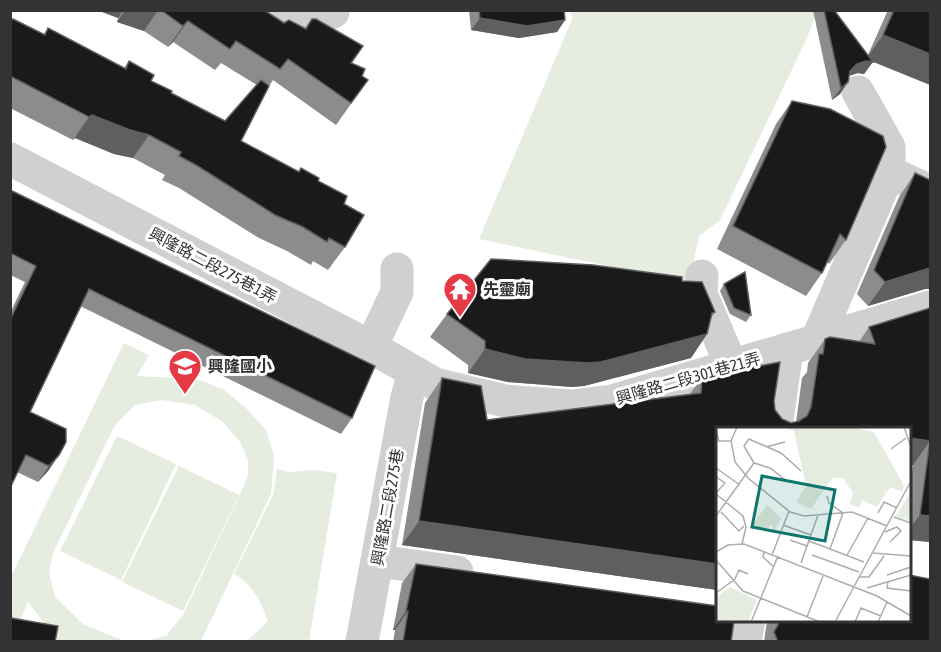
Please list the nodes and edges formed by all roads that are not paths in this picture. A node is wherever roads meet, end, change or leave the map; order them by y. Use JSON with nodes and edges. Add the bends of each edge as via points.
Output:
{"nodes":[{"id":1,"x":285,"y":10,"type":"edge"},
{"id":2,"x":333,"y":12,"type":"dead end"},
{"id":3,"x":858,"y":92,"type":"dead end"},
{"id":4,"x":10,"y":159,"type":"edge"},
{"id":5,"x":889,"y":172,"type":"junction"},
{"id":6,"x":930,"y":191,"type":"edge"},
{"id":7,"x":397,"y":269,"type":"dead end"},
{"id":8,"x":702,"y":276,"type":"dead end"},
{"id":9,"x":930,"y":307,"type":"edge"},
{"id":10,"x":802,"y":345,"type":"junction"},
{"id":11,"x":371,"y":347,"type":"junction"},
{"id":12,"x":731,"y":365,"type":"junction"},
{"id":13,"x":414,"y":374,"type":"junction"},
{"id":14,"x":777,"y":427,"type":"edge"},
{"id":15,"x":378,"y":561,"type":"junction"},
{"id":16,"x":483,"y":576,"type":"edge"},
{"id":17,"x":749,"y":622,"type":"edge"},
{"id":18,"x":362,"y":642,"type":"edge"},
{"id":19,"x":746,"y":642,"type":"edge"}],
"edges":[{"from":1,"to":2,"type":"street","via":[[301,22]]},
{"from":3,"to":5,"type":"street","via":[[889,147]]},
{"from":4,"to":11,"type":"street","name":"興隆路二段275巷1弄"},
{"from":5,"to":6,"type":"street"},
{"from":5,"to":10,"type":"street"},
{"from":7,"to":11,"type":"street","via":[[397,292]]},
{"from":8,"to":12,"type":"street","via":[[701,294]]},
{"from":9,"to":10,"type":"street","name":"興隆路二段301巷21弄"},
{"from":10,"to":12,"type":"street","name":"興隆路二段301巷21弄"},
{"from":10,"to":14,"type":"street"},
{"from":11,"to":13,"type":"street","name":"興隆路二段275巷1弄"},
{"from":12,"to":13,"type":"street","name":"興隆路二段301巷21弄","via":[[612,401],[572,406],[505,401],[435,384]]},
{"from":13,"to":15,"type":"street","name":"興隆路二段275巷"},
{"from":15,"to":16,"type":"street"},
{"from":15,"to":18,"type":"street","name":"興隆路二段275巷"},
{"from":17,"to":19,"type":"street"}]}
